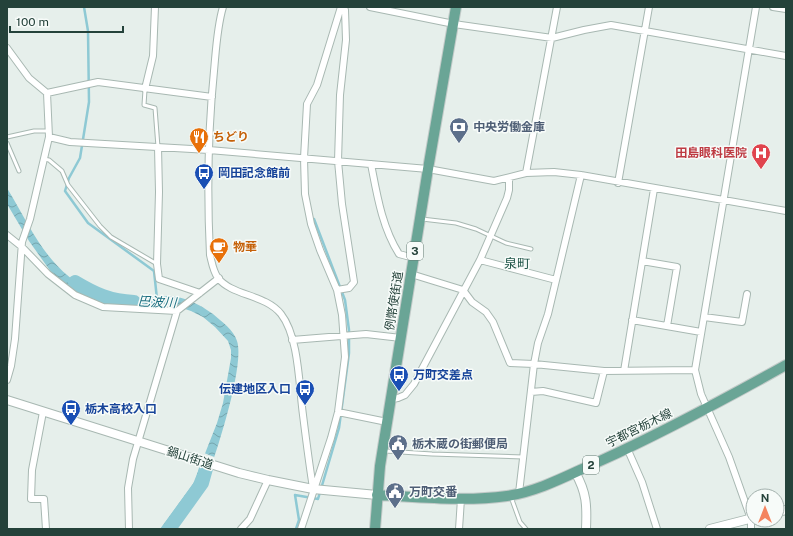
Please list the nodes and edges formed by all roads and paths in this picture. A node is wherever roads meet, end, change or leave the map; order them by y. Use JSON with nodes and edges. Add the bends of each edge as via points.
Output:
{"nodes":[{"id":1,"x":155,"y":7,"type":"edge"},
{"id":2,"x":224,"y":7,"type":"edge"},
{"id":3,"x":342,"y":7,"type":"edge"},
{"id":4,"x":370,"y":7,"type":"edge"},
{"id":5,"x":456,"y":7,"type":"edge"},
{"id":6,"x":557,"y":7,"type":"edge"},
{"id":7,"x":649,"y":7,"type":"edge"},
{"id":8,"x":756,"y":7,"type":"edge"},
{"id":9,"x":773,"y":7,"type":"edge"},
{"id":10,"x":786,"y":9,"type":"edge"},
{"id":11,"x":454,"y":24,"type":"junction"},
{"id":12,"x":645,"y":31,"type":"junction"},
{"id":13,"x":552,"y":38,"type":"junction"},
{"id":14,"x":7,"y":48,"type":"edge"},
{"id":15,"x":749,"y":50,"type":"junction"},
{"id":16,"x":786,"y":56,"type":"edge"},
{"id":17,"x":145,"y":89,"type":"junction"},
{"id":18,"x":47,"y":93,"type":"junction"},
{"id":19,"x":212,"y":97,"type":"junction"},
{"id":20,"x":49,"y":134,"type":"junction"},
{"id":21,"x":7,"y":137,"type":"edge"},
{"id":22,"x":7,"y":143,"type":"edge"},
{"id":23,"x":158,"y":147,"type":"junction"},
{"id":24,"x":209,"y":150,"type":"junction"},
{"id":25,"x":304,"y":158,"type":"junction"},
{"id":26,"x":44,"y":159,"type":"junction"},
{"id":27,"x":338,"y":161,"type":"junction"},
{"id":28,"x":371,"y":164,"type":"junction"},
{"id":29,"x":428,"y":169,"type":"junction"},
{"id":30,"x":19,"y":170,"type":"dead end"},
{"id":31,"x":526,"y":173,"type":"junction"},
{"id":32,"x":581,"y":175,"type":"junction"},
{"id":33,"x":509,"y":178,"type":"junction"},
{"id":34,"x":618,"y":182,"type":"junction"},
{"id":35,"x":654,"y":188,"type":"junction"},
{"id":36,"x":724,"y":201,"type":"junction"},
{"id":37,"x":786,"y":211,"type":"edge"},
{"id":38,"x":420,"y":219,"type":"junction"},
{"id":39,"x":7,"y":235,"type":"edge"},
{"id":40,"x":490,"y":236,"type":"junction"},
{"id":41,"x":22,"y":245,"type":"junction"},
{"id":42,"x":531,"y":249,"type":"dead end"},
{"id":43,"x":414,"y":258,"type":"junction"},
{"id":44,"x":480,"y":260,"type":"junction"},
{"id":45,"x":642,"y":261,"type":"junction"},
{"id":46,"x":157,"y":264,"type":"junction"},
{"id":47,"x":411,"y":274,"type":"junction"},
{"id":48,"x":219,"y":278,"type":"junction"},
{"id":49,"x":556,"y":280,"type":"junction"},
{"id":50,"x":337,"y":290,"type":"junction"},
{"id":51,"x":463,"y":290,"type":"junction"},
{"id":52,"x":200,"y":293,"type":"junction"},
{"id":53,"x":747,"y":294,"type":"dead end"},
{"id":54,"x":178,"y":310,"type":"junction"},
{"id":55,"x":704,"y":317,"type":"junction"},
{"id":56,"x":632,"y":320,"type":"junction"},
{"id":57,"x":667,"y":326,"type":"junction"},
{"id":58,"x":701,"y":332,"type":"junction"},
{"id":59,"x":344,"y":336,"type":"junction"},
{"id":60,"x":401,"y":338,"type":"junction"},
{"id":61,"x":292,"y":340,"type":"junction"},
{"id":62,"x":534,"y":364,"type":"junction"},
{"id":63,"x":786,"y":366,"type":"edge"},
{"id":64,"x":624,"y":370,"type":"junction"},
{"id":65,"x":695,"y":370,"type":"junction"},
{"id":66,"x":604,"y":371,"type":"junction"},
{"id":67,"x":7,"y":380,"type":"edge"},
{"id":68,"x":531,"y":392,"type":"junction"},
{"id":69,"x":392,"y":398,"type":"junction"},
{"id":70,"x":7,"y":400,"type":"edge"},
{"id":71,"x":707,"y":408,"type":"junction"},
{"id":72,"x":43,"y":412,"type":"junction"},
{"id":73,"x":338,"y":412,"type":"junction"},
{"id":74,"x":387,"y":422,"type":"junction"},
{"id":75,"x":138,"y":442,"type":"junction"},
{"id":76,"x":627,"y":448,"type":"junction"},
{"id":77,"x":383,"y":450,"type":"junction"},
{"id":78,"x":523,"y":457,"type":"junction"},
{"id":79,"x":575,"y":472,"type":"junction"},
{"id":80,"x":268,"y":480,"type":"junction"},
{"id":81,"x":313,"y":489,"type":"junction"},
{"id":82,"x":515,"y":494,"type":"junction"},
{"id":83,"x":377,"y":495,"type":"junction"},
{"id":84,"x":461,"y":499,"type":"junction"},
{"id":85,"x":745,"y":499,"type":"edge"},
{"id":86,"x":745,"y":520,"type":"edge"},
{"id":87,"x":46,"y":529,"type":"edge"},
{"id":88,"x":129,"y":529,"type":"edge"},
{"id":89,"x":241,"y":529,"type":"edge"},
{"id":90,"x":301,"y":529,"type":"edge"},
{"id":91,"x":376,"y":529,"type":"edge"},
{"id":92,"x":459,"y":529,"type":"edge"},
{"id":93,"x":526,"y":529,"type":"edge"},
{"id":94,"x":586,"y":529,"type":"edge"},
{"id":95,"x":657,"y":529,"type":"edge"},
{"id":96,"x":710,"y":529,"type":"edge"}],
"edges":[{"from":1,"to":17,"type":"street","via":[[153,56]]},
{"from":2,"to":19,"type":"street"},
{"from":3,"to":25,"type":"street","via":[[317,86],[307,104]]},
{"from":3,"to":27,"type":"street","via":[[345,10],[346,40],[340,95]]},
{"from":4,"to":11,"type":"street"},
{"from":5,"to":11,"type":"main road","name":"例幣使街道","number":"3"},
{"from":6,"to":13,"type":"street"},
{"from":7,"to":12,"type":"street"},
{"from":8,"to":15,"type":"street"},
{"from":9,"to":10,"type":"street"},
{"from":11,"to":13,"type":"street"},
{"from":11,"to":29,"type":"main road","name":"例幣使街道","number":"3"},
{"from":12,"to":13,"type":"street","via":[[611,25]]},
{"from":12,"to":15,"type":"street"},
{"from":12,"to":34,"type":"street"},
{"from":13,"to":31,"type":"street"},
{"from":14,"to":18,"type":"street","via":[[29,78]]},
{"from":15,"to":16,"type":"street"},
{"from":15,"to":36,"type":"street"},
{"from":17,"to":18,"type":"street","via":[[98,82]]},
{"from":17,"to":19,"type":"street"},
{"from":17,"to":23,"type":"lane","via":[[144,105],[155,108]]},
{"from":18,"to":20,"type":"street"},
{"from":19,"to":24,"type":"street"},
{"from":20,"to":21,"type":"lane","via":[[34,130]]},
{"from":20,"to":23,"type":"street","via":[[70,142]]},
{"from":20,"to":26,"type":"street"},
{"from":22,"to":30,"type":"lane"},
{"from":23,"to":24,"type":"street"},
{"from":23,"to":46,"type":"street"},
{"from":24,"to":25,"type":"street"},
{"from":24,"to":48,"type":"street","via":[[210,255]]},
{"from":25,"to":27,"type":"street"},
{"from":25,"to":50,"type":"street","via":[[305,194],[311,224]]},
{"from":26,"to":41,"type":"street"},
{"from":26,"to":46,"type":"lane","via":[[62,171],[68,185],[111,237]]},
{"from":27,"to":28,"type":"street"},
{"from":27,"to":50,"type":"street","via":[[354,282],[349,288]]},
{"from":28,"to":29,"type":"street"},
{"from":28,"to":43,"type":"street","via":[[382,217],[392,244],[398,254]]},
{"from":29,"to":33,"type":"street","via":[[494,180]]},
{"from":29,"to":38,"type":"main road","name":"例幣使街道","number":"3"},
{"from":31,"to":32,"type":"street","via":[[554,172]]},
{"from":31,"to":33,"type":"street"},
{"from":32,"to":34,"type":"street"},
{"from":32,"to":49,"type":"street"},
{"from":33,"to":40,"type":"street","via":[[507,198]]},
{"from":34,"to":35,"type":"street"},
{"from":35,"to":36,"type":"street"},
{"from":35,"to":45,"type":"street"},
{"from":36,"to":37,"type":"street"},
{"from":36,"to":55,"type":"street"},
{"from":38,"to":40,"type":"lane","via":[[456,223]]},
{"from":38,"to":43,"type":"main road","name":"例幣使街道","number":"3"},
{"from":39,"to":41,"type":"street"},
{"from":40,"to":42,"type":"lane"},
{"from":40,"to":44,"type":"street"},
{"from":41,"to":54,"type":"street","via":[[48,274],[75,295],[103,307]]},
{"from":41,"to":67,"type":"street","via":[[11,366]]},
{"from":43,"to":47,"type":"main road","name":"例幣使街道","number":"3"},
{"from":44,"to":49,"type":"street"},
{"from":44,"to":51,"type":"street"},
{"from":45,"to":56,"type":"street"},
{"from":45,"to":57,"type":"street","via":[[677,268]]},
{"from":46,"to":52,"type":"street","via":[[159,279]]},
{"from":47,"to":51,"type":"street"},
{"from":47,"to":60,"type":"main road","name":"例幣使街道","number":"3"},
{"from":48,"to":52,"type":"street"},
{"from":48,"to":61,"type":"street","via":[[229,286],[272,306],[281,314]]},
{"from":49,"to":62,"type":"street"},
{"from":50,"to":59,"type":"street"},
{"from":51,"to":62,"type":"street","via":[[493,322],[510,363]]},
{"from":51,"to":69,"type":"street","via":[[414,384],[405,395]]},
{"from":52,"to":54,"type":"street"},
{"from":53,"to":55,"type":"street","via":[[742,322]]},
{"from":54,"to":75,"type":"street"},
{"from":55,"to":58,"type":"street"},
{"from":56,"to":57,"type":"street"},
{"from":56,"to":64,"type":"street"},
{"from":57,"to":58,"type":"street"},
{"from":58,"to":65,"type":"street"},
{"from":59,"to":60,"type":"street","via":[[366,334]]},
{"from":59,"to":61,"type":"street"},
{"from":59,"to":73,"type":"street","via":[[345,357]]},
{"from":60,"to":69,"type":"main road","name":"例幣使街道","number":"3"},
{"from":61,"to":81,"type":"street"},
{"from":62,"to":66,"type":"street"},
{"from":62,"to":68,"type":"street"},
{"from":63,"to":71,"type":"main road","name":"宇都宮栃木線","number":"2"},
{"from":64,"to":65,"type":"street"},
{"from":64,"to":66,"type":"street"},
{"from":65,"to":71,"type":"street"},
{"from":66,"to":68,"type":"street","via":[[596,403],[543,391]]},
{"from":68,"to":78,"type":"street"},
{"from":69,"to":74,"type":"main road","name":"例幣使街道","number":"3"},
{"from":70,"to":72,"type":"street","name":"鍋山街道"},
{"from":71,"to":76,"type":"main road","name":"宇都宮栃木線","number":"2"},
{"from":71,"to":85,"type":"street"},
{"from":72,"to":75,"type":"street","name":"鍋山街道"},
{"from":72,"to":87,"type":"street","via":[[32,470],[31,499],[44,499]]},
{"from":73,"to":74,"type":"street"},
{"from":73,"to":81,"type":"street"},
{"from":74,"to":77,"type":"main road","name":"例幣使街道","number":"3"},
{"from":75,"to":80,"type":"street","name":"鍋山街道"},
{"from":75,"to":88,"type":"street","via":[[130,473]]},
{"from":76,"to":79,"type":"main road","name":"宇都宮栃木線","number":"2"},
{"from":76,"to":95,"type":"street","via":[[642,482]]},
{"from":77,"to":78,"type":"lane","via":[[461,456]]},
{"from":77,"to":83,"type":"main road","name":"例幣使街道","number":"3"},
{"from":78,"to":82,"type":"street"},
{"from":79,"to":82,"type":"main road","name":"宇都宮栃木線","number":"2","via":[[535,489]]},
{"from":79,"to":94,"type":"street","via":[[583,486],[586,500]]},
{"from":80,"to":81,"type":"street","name":"鍋山街道"},
{"from":80,"to":89,"type":"street","via":[[250,519]]},
{"from":81,"to":83,"type":"street","name":"鍋山街道"},
{"from":81,"to":90,"type":"street"},
{"from":82,"to":84,"type":"main road","name":"宇都宮栃木線","number":"2"},
{"from":82,"to":93,"type":"lane","via":[[520,522]]},
{"from":83,"to":84,"type":"main road","name":"宇都宮栃木線","number":"2"},
{"from":83,"to":91,"type":"main road","name":"例幣使街道"},
{"from":84,"to":92,"type":"street"},
{"from":86,"to":96,"type":"street"}]}
